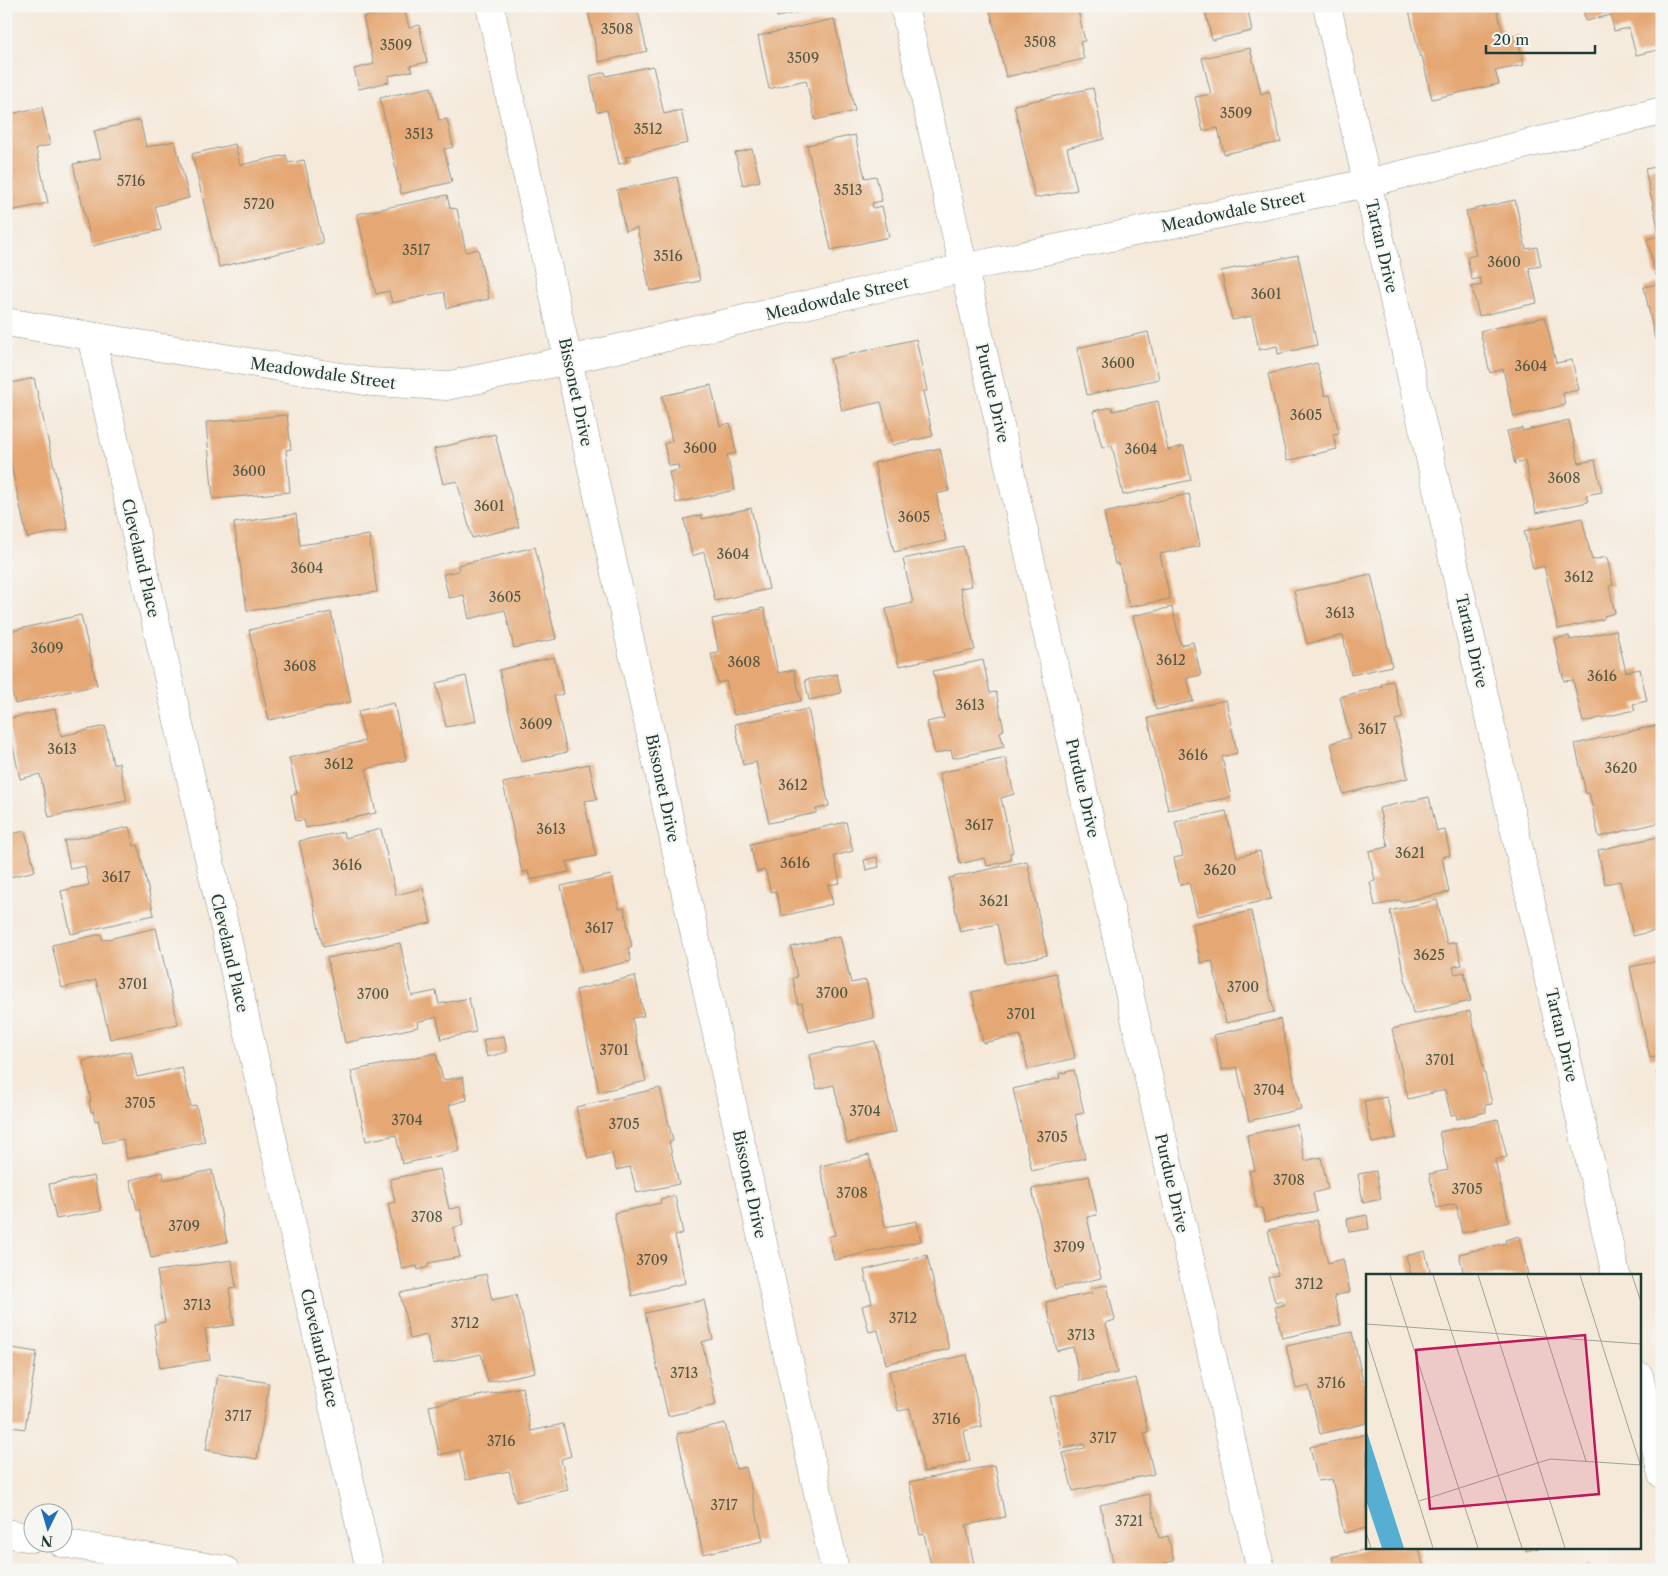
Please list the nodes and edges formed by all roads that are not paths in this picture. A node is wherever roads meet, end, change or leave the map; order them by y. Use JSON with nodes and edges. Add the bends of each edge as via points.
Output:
{"nodes":[{"id":1,"x":490,"y":6,"type":"edge"},
{"id":2,"x":904,"y":6,"type":"edge"},
{"id":3,"x":1327,"y":6,"type":"edge"},
{"id":4,"x":1662,"y":110,"type":"edge"},
{"id":5,"x":1367,"y":183,"type":"junction"},
{"id":6,"x":964,"y":268,"type":"junction"},
{"id":7,"x":6,"y":322,"type":"edge"},
{"id":8,"x":91,"y":336,"type":"junction"},
{"id":9,"x":568,"y":360,"type":"junction"},
{"id":10,"x":1616,"y":1274,"type":"edge"},
{"id":11,"x":1640,"y":1380,"type":"edge"},
{"id":12,"x":1662,"y":1474,"type":"edge"},
{"id":13,"x":6,"y":1533,"type":"edge"},
{"id":14,"x":22,"y":1536,"type":"edge"},
{"id":15,"x":72,"y":1545,"type":"edge"},
{"id":16,"x":225,"y":1570,"type":"edge"},
{"id":17,"x":370,"y":1570,"type":"edge"},
{"id":18,"x":835,"y":1570,"type":"edge"},
{"id":19,"x":1261,"y":1570,"type":"edge"}],
"edges":[{"from":1,"to":9,"type":"street","name":"Bissonet Drive"},
{"from":2,"to":6,"type":"street","name":"Purdue Drive"},
{"from":3,"to":5,"type":"street","name":"Tartan Drive"},
{"from":4,"to":5,"type":"street","name":"Meadowdale Street"},
{"from":5,"to":6,"type":"street","name":"Meadowdale Street"},
{"from":5,"to":10,"type":"street","name":"Tartan Drive"},
{"from":6,"to":9,"type":"street","name":"Meadowdale Street"},
{"from":6,"to":19,"type":"street","name":"Purdue Drive"},
{"from":7,"to":8,"type":"street","name":"Meadowdale Street"},
{"from":8,"to":9,"type":"street","name":"Meadowdale Street","via":[[380,383],[446,386]]},
{"from":8,"to":17,"type":"street","name":"Cleveland Place"},
{"from":9,"to":18,"type":"street","name":"Bissonet Drive"},
{"from":11,"to":12,"type":"street"},
{"from":13,"to":14,"type":"street"},
{"from":15,"to":16,"type":"street"}]}
